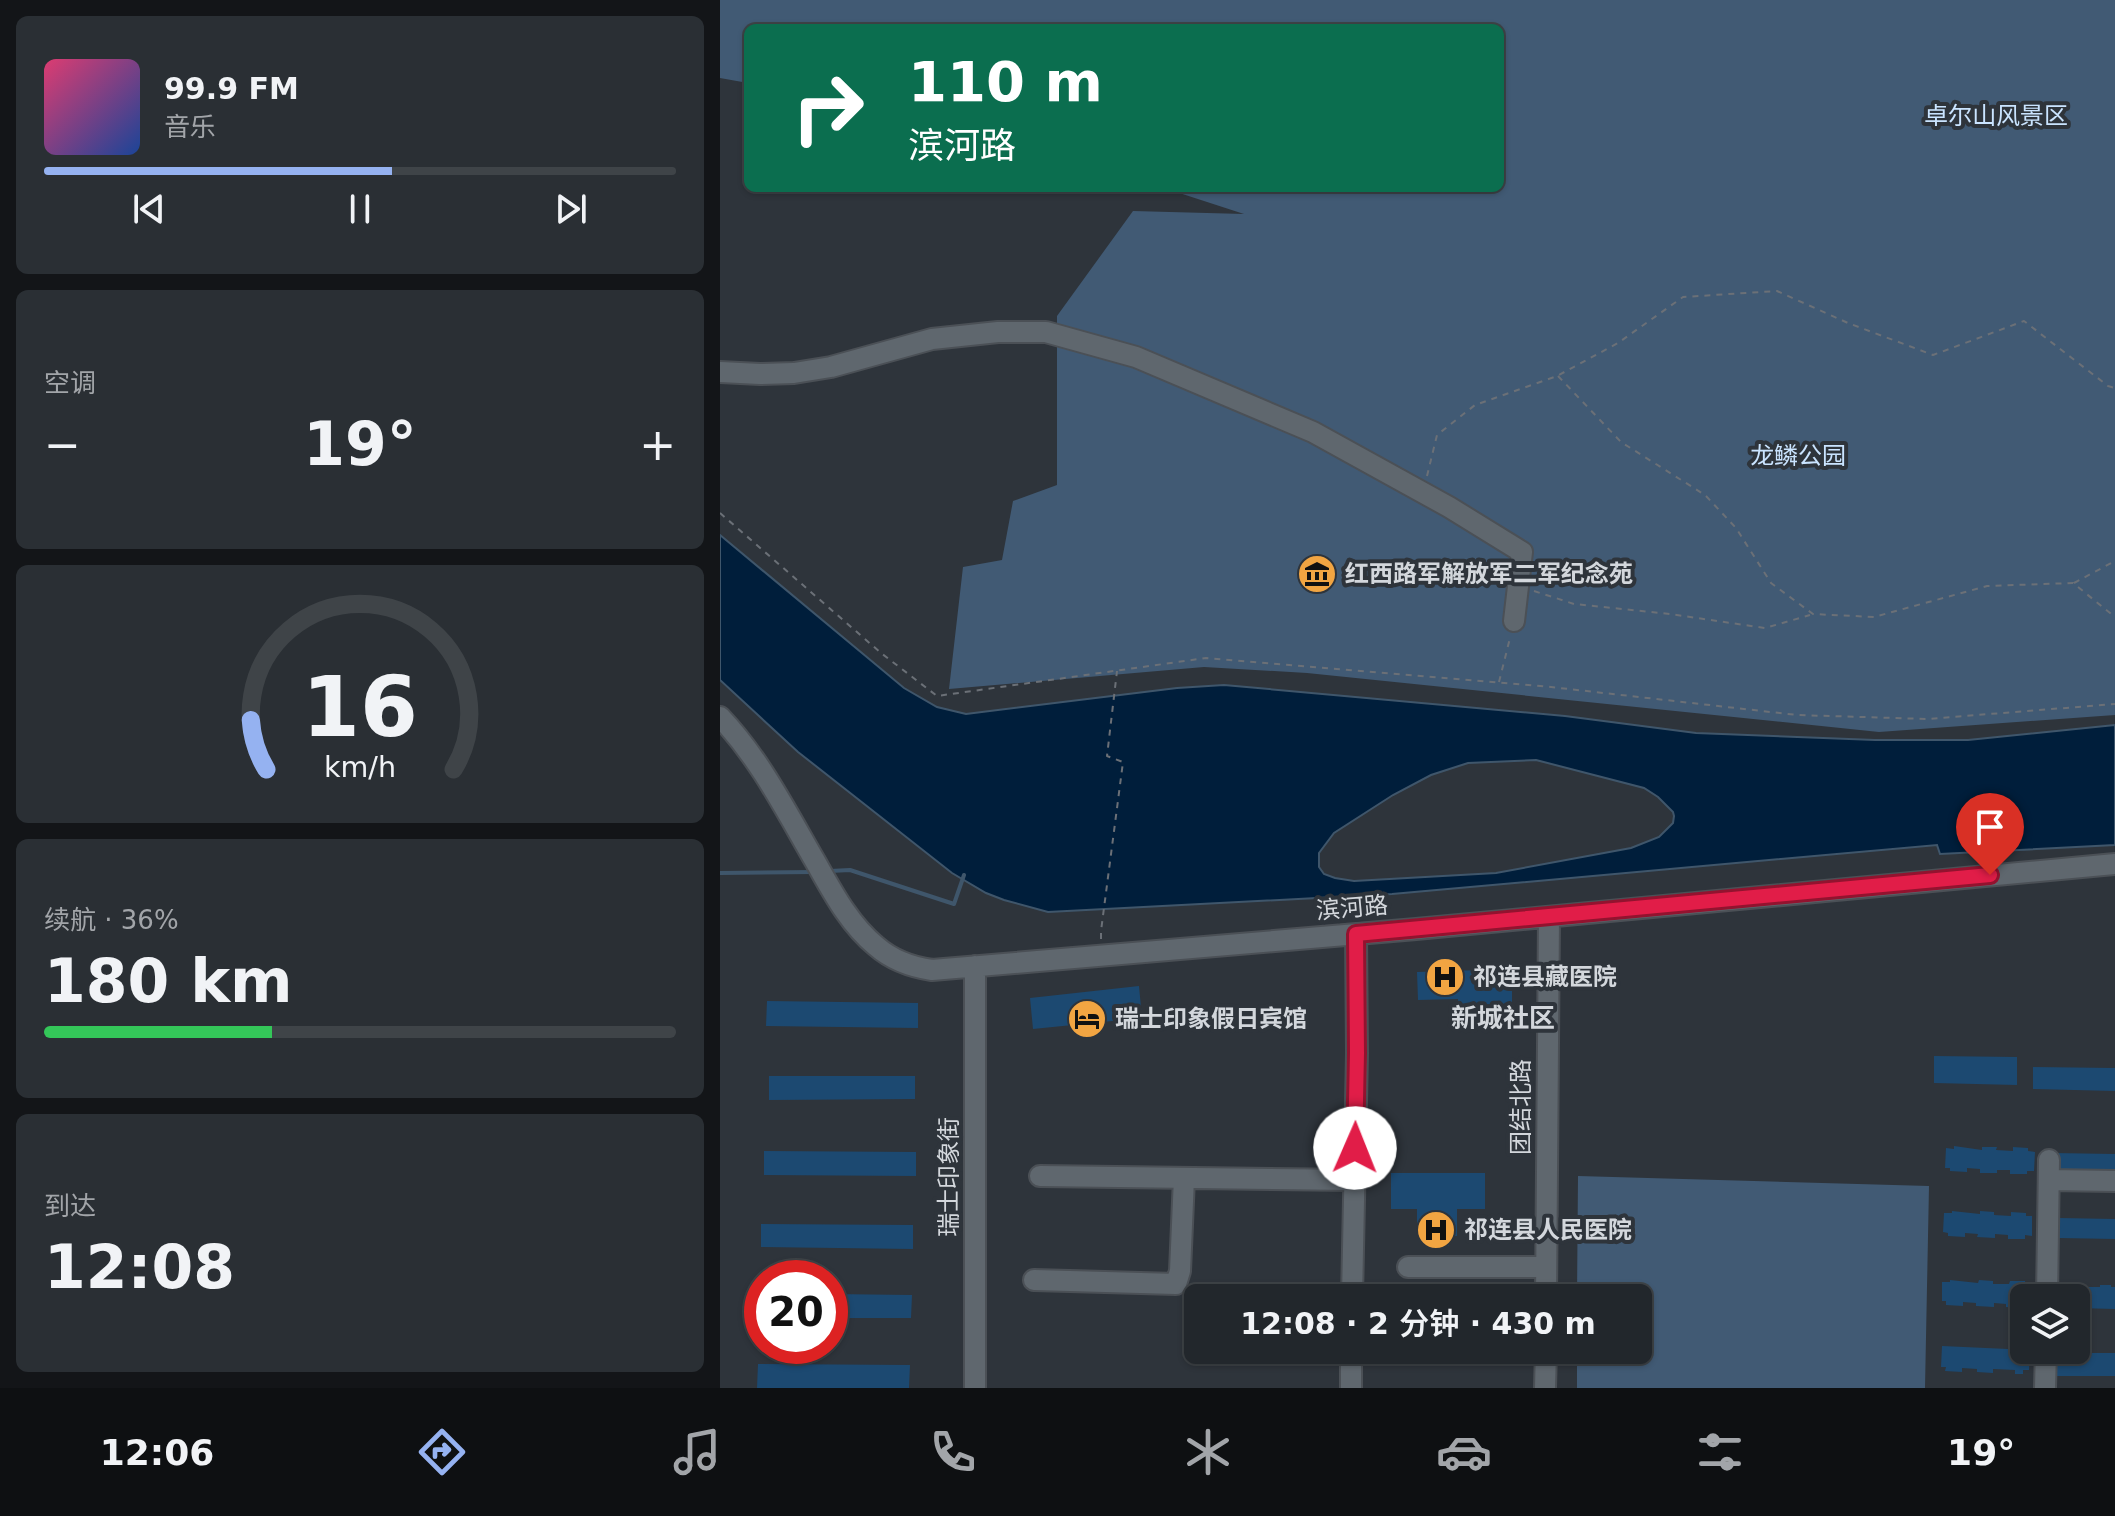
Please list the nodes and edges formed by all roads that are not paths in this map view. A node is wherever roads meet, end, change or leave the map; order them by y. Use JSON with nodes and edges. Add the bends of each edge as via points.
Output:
{"nodes":[{"id":1,"x":720,"y":372,"type":"edge"},
{"id":2,"x":1514,"y":621,"type":"road end"},
{"id":3,"x":720,"y":717,"type":"edge"},
{"id":4,"x":2115,"y":864,"type":"edge"},
{"id":5,"x":1549,"y":917,"type":"junction"},
{"id":6,"x":1356,"y":934,"type":"junction"},
{"id":7,"x":975,"y":966,"type":"junction"},
{"id":8,"x":1040,"y":1176,"type":"dead end"},
{"id":9,"x":1184,"y":1178,"type":"junction"},
{"id":10,"x":1355,"y":1180,"type":"junction"},
{"id":11,"x":2115,"y":1181,"type":"edge"},
{"id":12,"x":1408,"y":1267,"type":"dead end"},
{"id":13,"x":1546,"y":1267,"type":"junction"},
{"id":14,"x":1034,"y":1280,"type":"dead end"},
{"id":15,"x":1352,"y":1284,"type":"edge"},
{"id":16,"x":1546,"y":1284,"type":"edge"},
{"id":17,"x":2047,"y":1284,"type":"edge"},
{"id":18,"x":1351,"y":1364,"type":"edge"},
{"id":19,"x":1546,"y":1364,"type":"edge"},
{"id":20,"x":2046,"y":1364,"type":"edge"},
{"id":21,"x":975,"y":1388,"type":"edge"},
{"id":22,"x":1351,"y":1388,"type":"edge"},
{"id":23,"x":1545,"y":1388,"type":"edge"},
{"id":24,"x":2045,"y":1388,"type":"edge"}],
"edges":[{"from":1,"to":2,"type":"street","via":[[794,373],[932,339],[998,332],[1046,332],[1136,357],[1313,432],[1522,552]]},
{"from":3,"to":7,"type":"street","name":"滨河路","via":[[758,764],[832,890],[874,945],[903,963],[932,970]]},
{"from":4,"to":5,"type":"street","name":"滨河路"},
{"from":5,"to":6,"type":"street","name":"滨河路"},
{"from":5,"to":13,"type":"street","name":"团结北路"},
{"from":6,"to":7,"type":"street","name":"滨河路"},
{"from":6,"to":10,"type":"street"},
{"from":7,"to":21,"type":"street","name":"瑞士印象街"},
{"from":8,"to":9,"type":"street"},
{"from":9,"to":10,"type":"street"},
{"from":9,"to":14,"type":"street","via":[[1176,1284]]},
{"from":10,"to":15,"type":"street"},
{"from":11,"to":17,"type":"street","via":[[2049,1170]]},
{"from":12,"to":13,"type":"street"},
{"from":13,"to":16,"type":"street","name":"团结北路"},
{"from":18,"to":22,"type":"street"},
{"from":19,"to":23,"type":"street"},
{"from":20,"to":24,"type":"street"}]}
